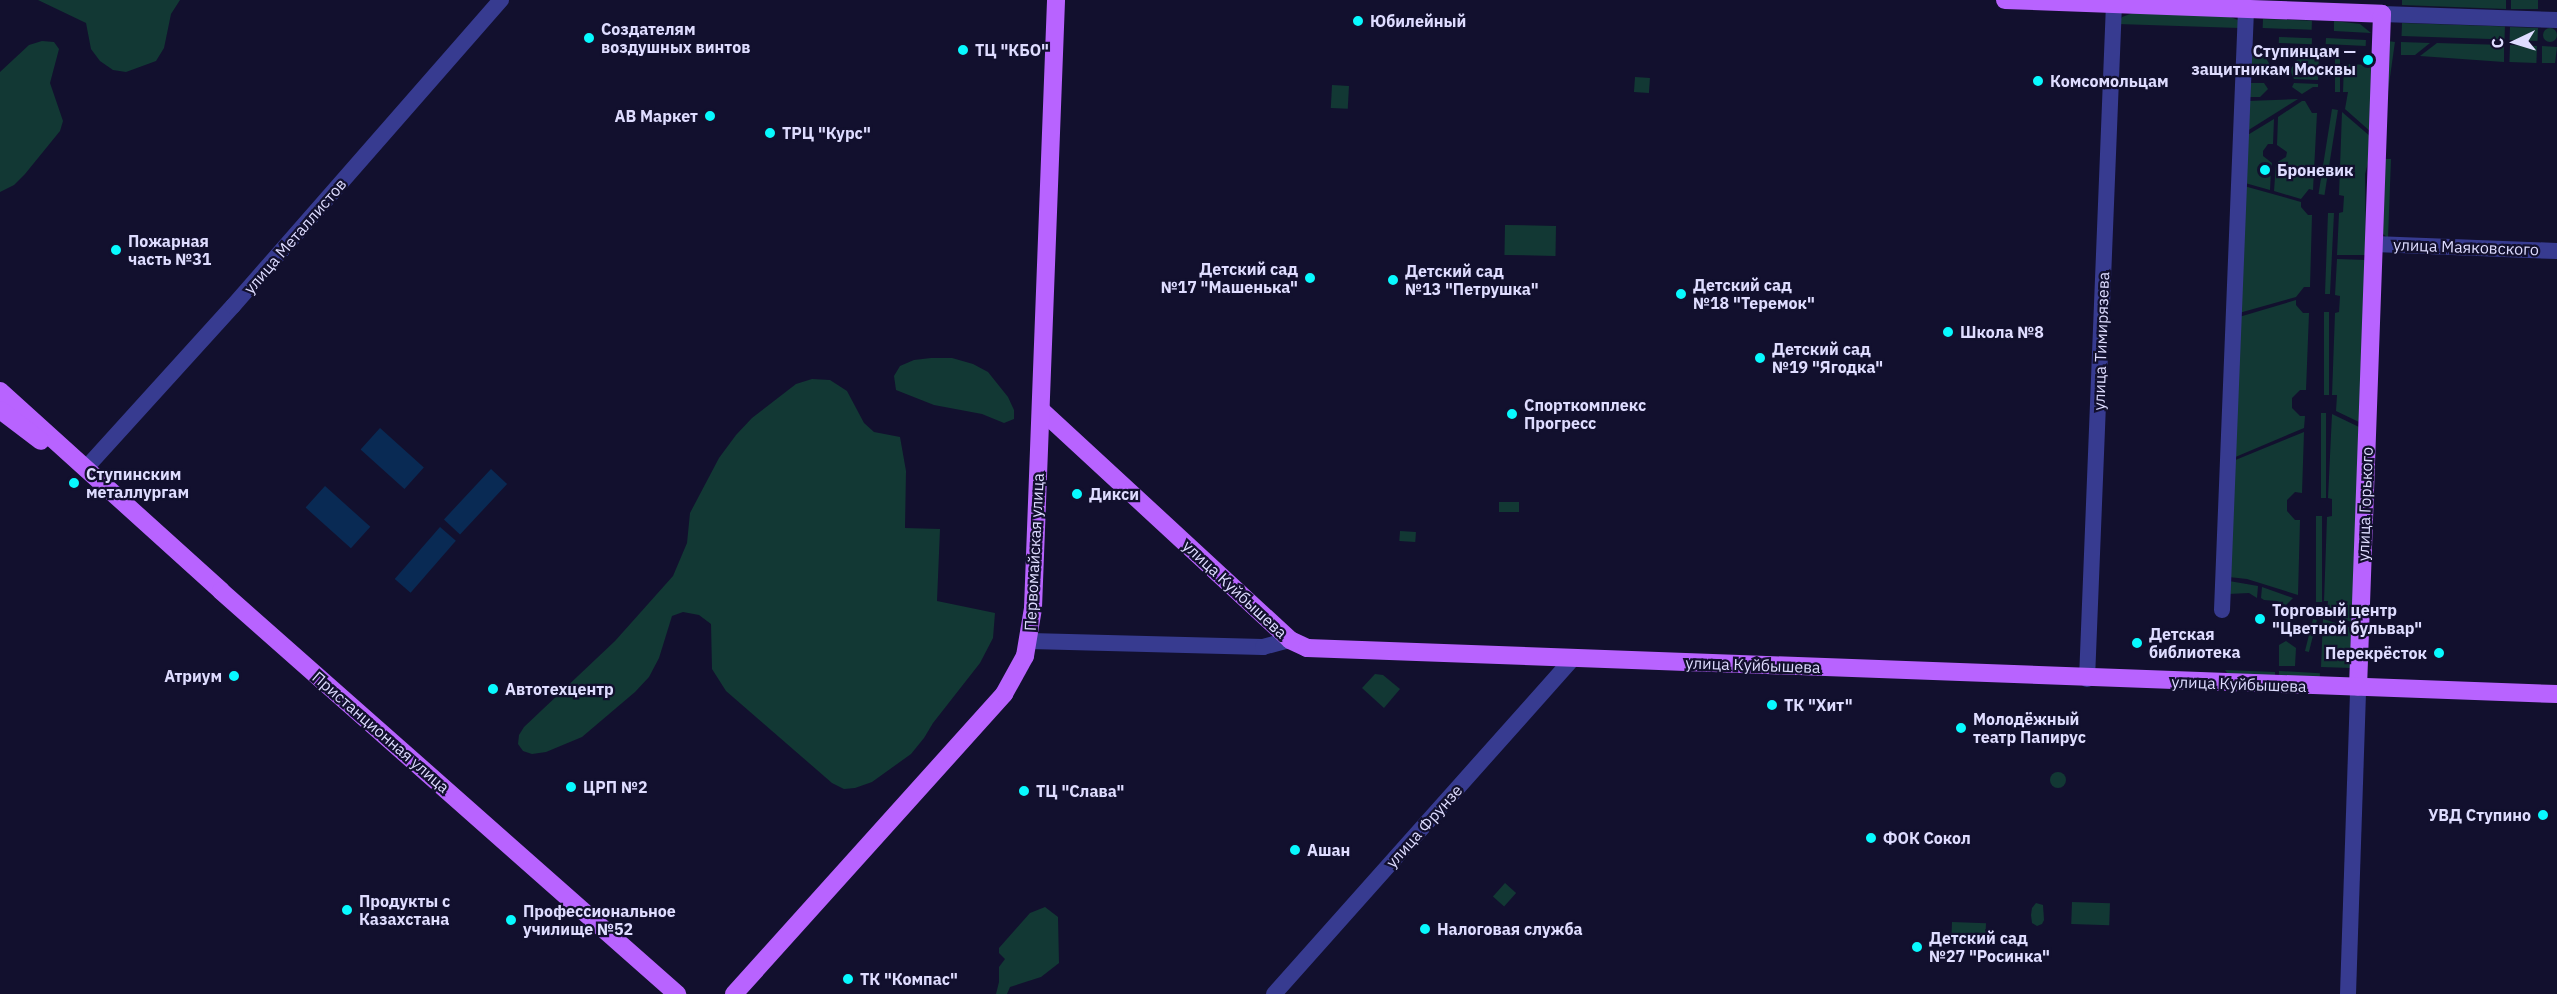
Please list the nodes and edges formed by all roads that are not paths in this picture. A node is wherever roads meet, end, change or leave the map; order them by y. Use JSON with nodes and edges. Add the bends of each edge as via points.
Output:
{"nodes":[{"id":1,"x":501,"y":0,"type":"edge"},
{"id":2,"x":1056,"y":0,"type":"edge"},
{"id":3,"x":2005,"y":0,"type":"edge"},
{"id":4,"x":2114,"y":4,"type":"junction"},
{"id":5,"x":2320,"y":6,"type":"edge"},
{"id":6,"x":2382,"y":14,"type":"junction"},
{"id":7,"x":2245,"y":15,"type":"junction"},
{"id":8,"x":2557,"y":20,"type":"edge"},
{"id":9,"x":2374,"y":244,"type":"junction"},
{"id":10,"x":2557,"y":250,"type":"edge"},
{"id":11,"x":0,"y":391,"type":"edge"},
{"id":12,"x":0,"y":410,"type":"edge"},
{"id":13,"x":1041,"y":410,"type":"junction"},
{"id":14,"x":85,"y":469,"type":"junction"},
{"id":15,"x":2222,"y":610,"type":"dead end"},
{"id":16,"x":1290,"y":640,"type":"junction"},
{"id":17,"x":1030,"y":641,"type":"junction"},
{"id":18,"x":1573,"y":658,"type":"junction"},
{"id":19,"x":2087,"y":679,"type":"junction"},
{"id":20,"x":2358,"y":687,"type":"junction"},
{"id":21,"x":2557,"y":694,"type":"edge"},
{"id":22,"x":677,"y":994,"type":"edge"},
{"id":23,"x":734,"y":994,"type":"edge"},
{"id":24,"x":1274,"y":994,"type":"edge"},
{"id":25,"x":2348,"y":994,"type":"edge"}],
"edges":[{"from":1,"to":14,"type":"street","name":"улица Металлистов"},
{"from":2,"to":13,"type":"main road","name":"Первомайская улица"},
{"from":3,"to":4,"type":"main road"},
{"from":4,"to":7,"type":"main road"},
{"from":4,"to":19,"type":"street","name":"улица Тимирязева"},
{"from":5,"to":6,"type":"main road"},
{"from":5,"to":7,"type":"main road"},
{"from":6,"to":8,"type":"street"},
{"from":6,"to":9,"type":"main road","name":"улица Горького"},
{"from":7,"to":15,"type":"street"},
{"from":9,"to":10,"type":"street","name":"улица Маяковского"},
{"from":9,"to":20,"type":"main road","name":"улица Горького"},
{"from":11,"to":14,"type":"main road","name":"Пристанционная улица"},
{"from":12,"to":14,"type":"main road","name":"Пристанционная улица"},
{"from":13,"to":16,"type":"main road","name":"улица Куйбышева"},
{"from":13,"to":17,"type":"main road","name":"Первомайская улица"},
{"from":14,"to":22,"type":"main road","name":"Пристанционная улица"},
{"from":16,"to":17,"type":"street","via":[[1263,647]]},
{"from":16,"to":18,"type":"main road","name":"улица Куйбышева","via":[[1316,649]]},
{"from":17,"to":23,"type":"main road","name":"Первомайская улица","via":[[1019,672],[1004,694]]},
{"from":18,"to":19,"type":"main road","name":"улица Куйбышева"},
{"from":18,"to":24,"type":"street","name":"улица Фрунзе"},
{"from":19,"to":20,"type":"main road","name":"улица Куйбышева"},
{"from":20,"to":21,"type":"main road","name":"улица Куйбышева"},
{"from":20,"to":25,"type":"street","name":"улица Горького"}]}
